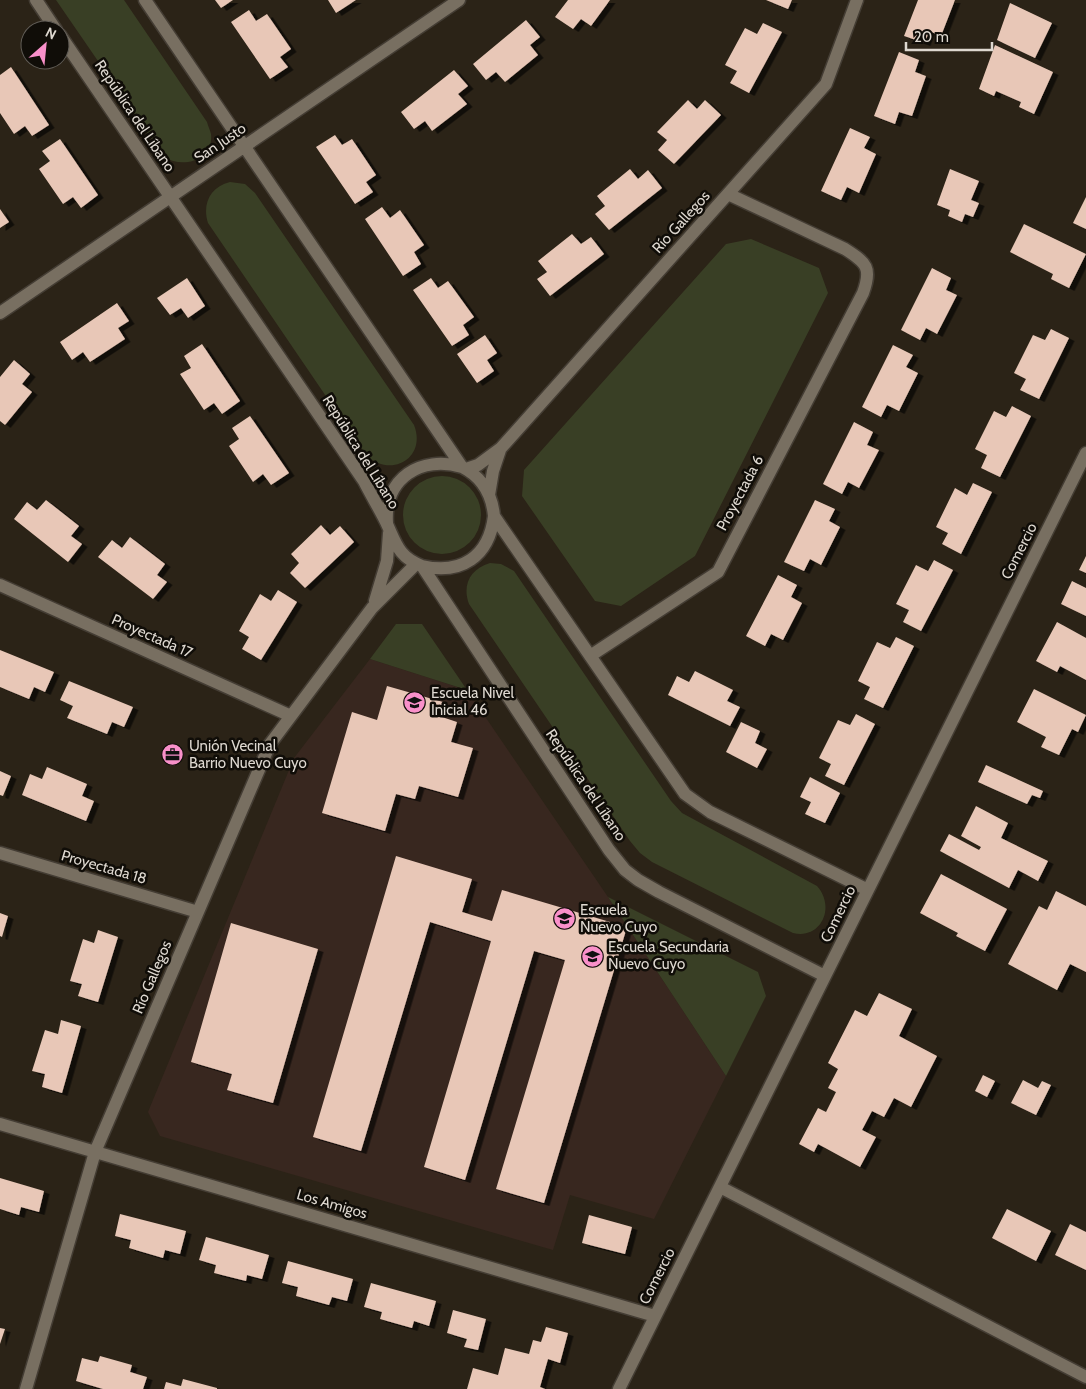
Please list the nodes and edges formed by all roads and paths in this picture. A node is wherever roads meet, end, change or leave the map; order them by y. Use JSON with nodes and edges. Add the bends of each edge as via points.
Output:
{"nodes":[{"id":1,"x":36,"y":0,"type":"edge"},
{"id":2,"x":145,"y":0,"type":"edge"},
{"id":3,"x":459,"y":0,"type":"edge"},
{"id":4,"x":857,"y":0,"type":"edge"},
{"id":5,"x":49,"y":20,"type":"edge"},
{"id":6,"x":70,"y":50,"type":"edge"},
{"id":7,"x":245,"y":146,"type":"junction"},
{"id":8,"x":728,"y":194,"type":"junction"},
{"id":9,"x":170,"y":197,"type":"junction"},
{"id":10,"x":0,"y":313,"type":"edge"},
{"id":11,"x":501,"y":448,"type":"junction"},
{"id":12,"x":1086,"y":453,"type":"edge"},
{"id":13,"x":464,"y":468,"type":"junction"},
{"id":14,"x":489,"y":495,"type":"junction"},
{"id":15,"x":494,"y":516,"type":"junction"},
{"id":16,"x":388,"y":528,"type":"junction"},
{"id":17,"x":419,"y":565,"type":"junction"},
{"id":18,"x":0,"y":585,"type":"edge"},
{"id":19,"x":372,"y":608,"type":"junction"},
{"id":20,"x":590,"y":656,"type":"junction"},
{"id":21,"x":291,"y":716,"type":"junction"},
{"id":22,"x":0,"y":853,"type":"edge"},
{"id":23,"x":868,"y":890,"type":"junction"},
{"id":24,"x":198,"y":912,"type":"junction"},
{"id":25,"x":825,"y":976,"type":"junction"},
{"id":26,"x":0,"y":1124,"type":"edge"},
{"id":27,"x":95,"y":1152,"type":"junction"},
{"id":28,"x":720,"y":1187,"type":"junction"},
{"id":29,"x":655,"y":1316,"type":"junction"},
{"id":30,"x":1086,"y":1377,"type":"edge"},
{"id":31,"x":26,"y":1389,"type":"edge"},
{"id":32,"x":619,"y":1389,"type":"edge"}],
"edges":[{"from":1,"to":5,"type":"street"},
{"from":2,"to":7,"type":"street"},
{"from":3,"to":7,"type":"street","name":"San Justo"},
{"from":4,"to":8,"type":"street","name":"Río Gallegos","via":[[826,84]]},
{"from":6,"to":9,"type":"street","name":"República del Líbano"},
{"from":7,"to":9,"type":"street","name":"San Justo"},
{"from":7,"to":13,"type":"street"},
{"from":8,"to":11,"type":"street","name":"Río Gallegos"},
{"from":8,"to":20,"type":"street","name":"Proyectada 6","via":[[857,256],[866,266],[869,278],[718,572]]},
{"from":9,"to":10,"type":"street","name":"San Justo"},
{"from":9,"to":16,"type":"street","name":"República del Líbano","via":[[364,481]]},
{"from":11,"to":13,"type":"street","name":"Río Gallegos","via":[[478,466]]},
{"from":11,"to":14,"type":"street","name":"Río Gallegos"},
{"from":12,"to":23,"type":"street","name":"Comercio"},
{"from":13,"to":14,"type":"street","via":[[484,485]]},
{"from":13,"to":16,"type":"street","name":"Río Gallegos","via":[[437,463],[424,465],[402,478],[389,500],[386,512]]},
{"from":14,"to":15,"type":"street"},
{"from":15,"to":17,"type":"street","via":[[488,541],[471,560],[447,569]]},
{"from":15,"to":20,"type":"street"},
{"from":16,"to":17,"type":"street","name":"República del Líbano","via":[[399,550]]},
{"from":16,"to":19,"type":"street","name":"Río Gallegos","via":[[387,561]]},
{"from":17,"to":19,"type":"street","name":"Río Gallegos"},
{"from":17,"to":25,"type":"street","name":"República del Líbano","via":[[625,870],[659,892]]},
{"from":18,"to":21,"type":"street","name":"Proyectada 17"},
{"from":19,"to":21,"type":"street","name":"Río Gallegos"},
{"from":20,"to":23,"type":"street","via":[[685,794],[710,812]]},
{"from":21,"to":24,"type":"street","name":"Río Gallegos","via":[[270,744]]},
{"from":22,"to":24,"type":"street","name":"Proyectada 18"},
{"from":23,"to":25,"type":"street","name":"Comercio"},
{"from":24,"to":27,"type":"street","name":"Río Gallegos"},
{"from":25,"to":28,"type":"street","name":"Comercio"},
{"from":26,"to":27,"type":"street","name":"Los Amigos"},
{"from":27,"to":29,"type":"street","name":"Los Amigos"},
{"from":27,"to":31,"type":"street","name":"Río Gallegos"},
{"from":28,"to":29,"type":"street","name":"Comercio"},
{"from":28,"to":30,"type":"street"},
{"from":29,"to":32,"type":"street","name":"Comercio"}]}
